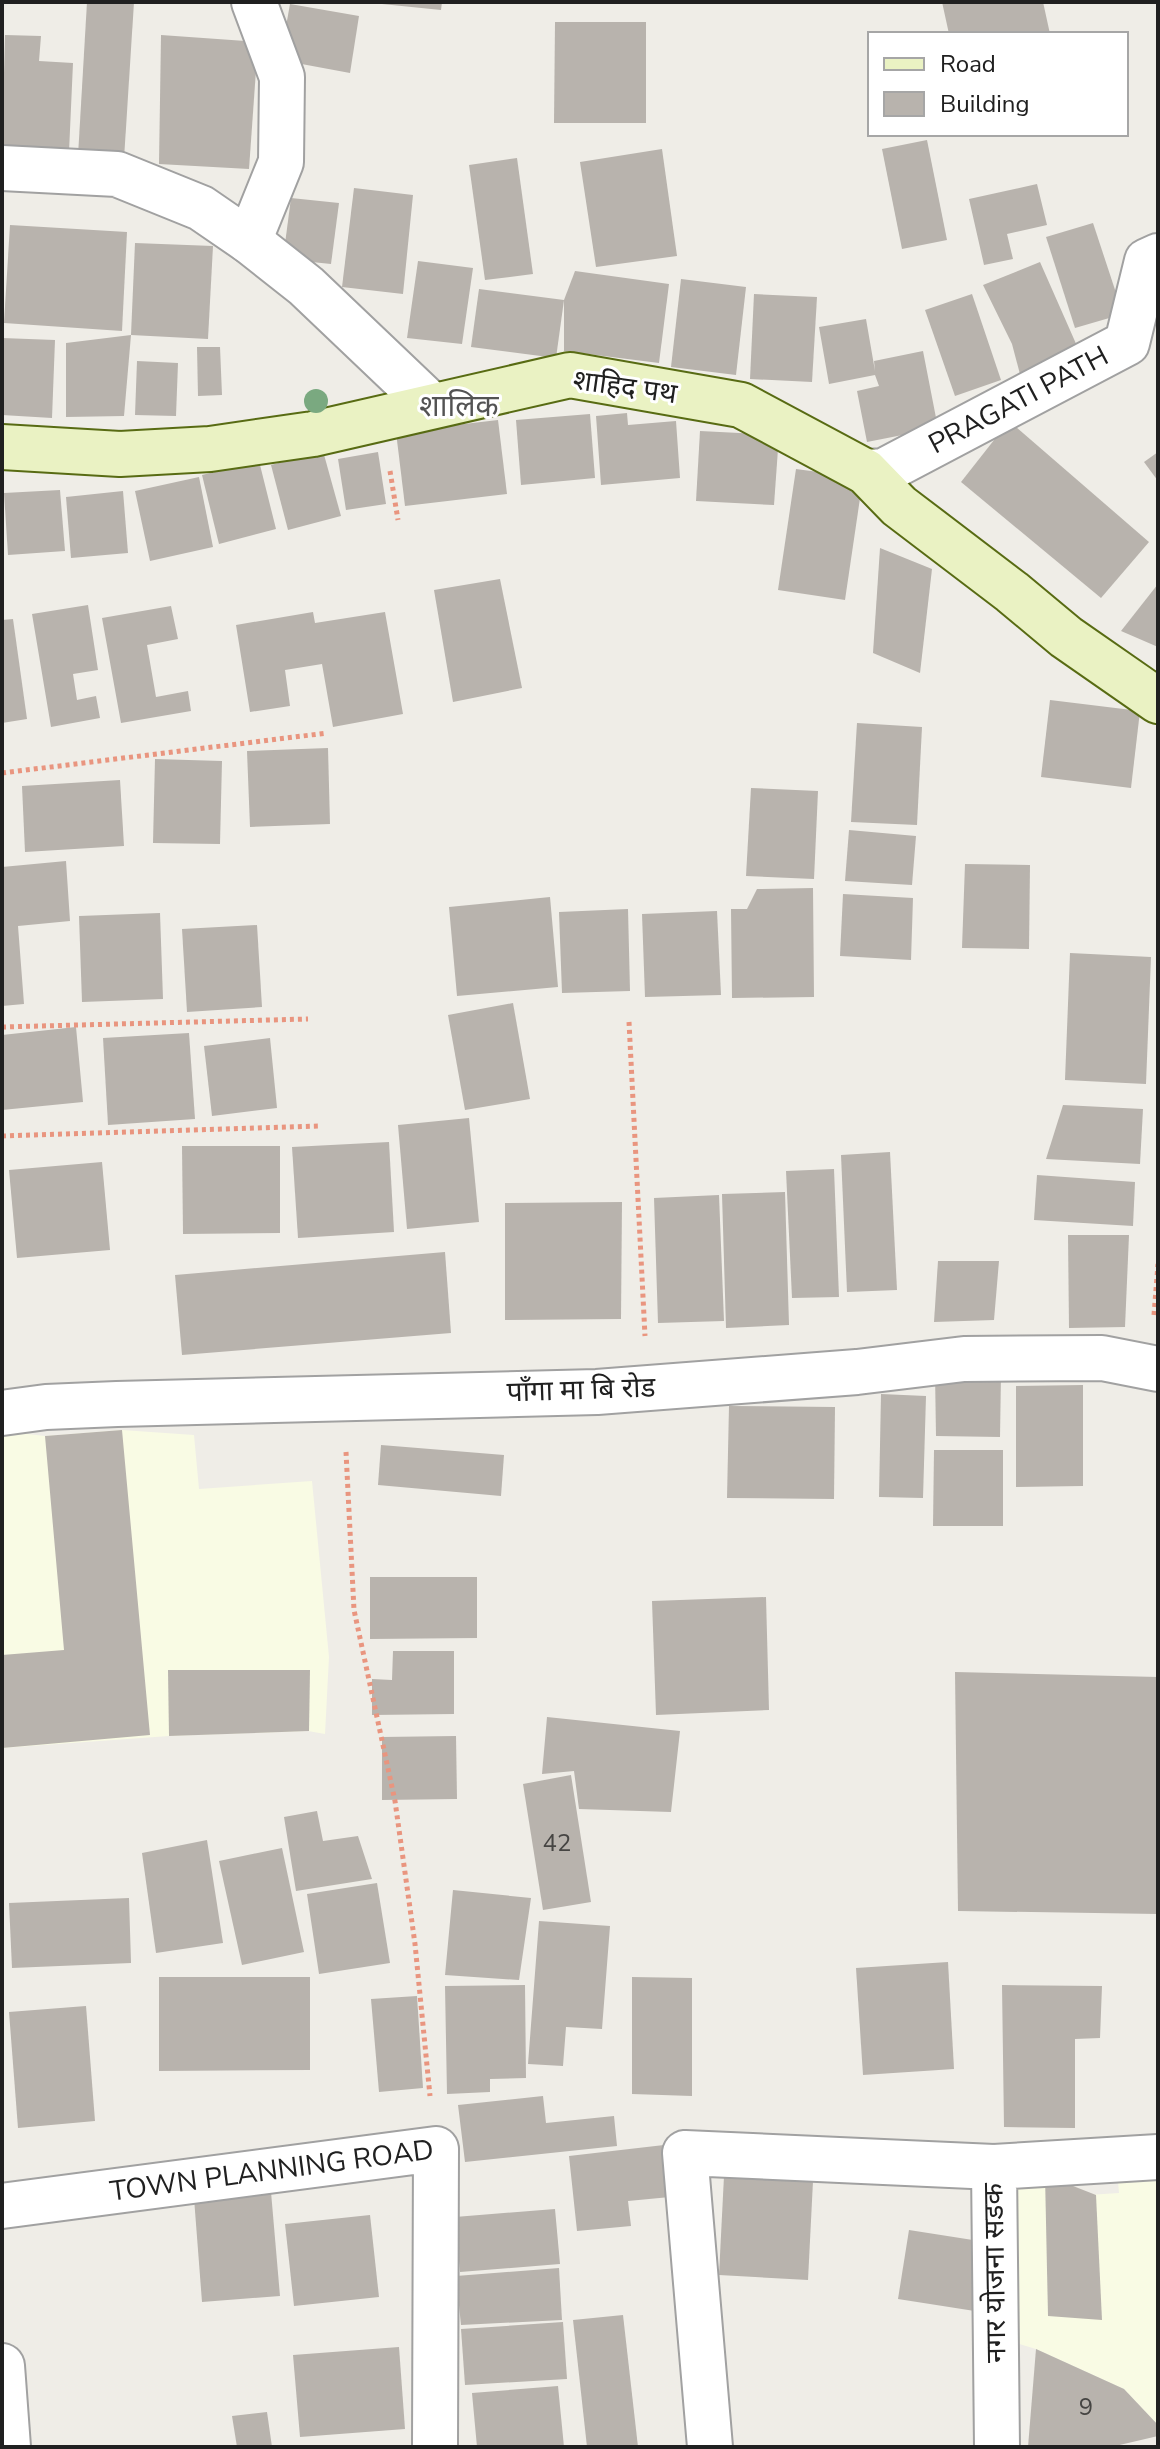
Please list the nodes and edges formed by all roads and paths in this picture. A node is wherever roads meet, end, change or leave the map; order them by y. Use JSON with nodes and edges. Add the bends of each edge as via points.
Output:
{"nodes":[{"id":1,"x":254,"y":2,"type":"edge"},
{"id":2,"x":2,"y":168,"type":"edge"},
{"id":3,"x":249,"y":241,"type":"junction"},
{"id":4,"x":1158,"y":256,"type":"edge"},
{"id":5,"x":431,"y":405,"type":"junction"},
{"id":6,"x":2,"y":447,"type":"edge"},
{"id":7,"x":866,"y":472,"type":"junction"},
{"id":8,"x":1158,"y":701,"type":"edge"},
{"id":9,"x":327,"y":733,"type":"dead end"},
{"id":10,"x":2,"y":773,"type":"edge"},
{"id":11,"x":308,"y":1019,"type":"dead end"},
{"id":12,"x":629,"y":1022,"type":"dead end"},
{"id":13,"x":2,"y":1027,"type":"edge"},
{"id":14,"x":319,"y":1126,"type":"dead end"},
{"id":15,"x":2,"y":1136,"type":"edge"},
{"id":16,"x":1158,"y":1369,"type":"edge"},
{"id":17,"x":648,"y":1389,"type":"junction"},
{"id":18,"x":346,"y":1399,"type":"junction"},
{"id":19,"x":2,"y":1413,"type":"edge"},
{"id":20,"x":436,"y":2149,"type":"junction"},
{"id":21,"x":1158,"y":2157,"type":"edge"},
{"id":22,"x":994,"y":2167,"type":"junction"},
{"id":23,"x":2,"y":2206,"type":"edge"},
{"id":24,"x":2,"y":2366,"type":"edge"},
{"id":25,"x":8,"y":2447,"type":"edge"},
{"id":26,"x":435,"y":2447,"type":"edge"},
{"id":27,"x":710,"y":2447,"type":"edge"},
{"id":28,"x":997,"y":2447,"type":"edge"}],
"edges":[{"from":1,"to":3,"type":"street","via":[[282,77],[281,162]]},
{"from":2,"to":3,"type":"street","via":[[117,174],[201,208]]},
{"from":3,"to":5,"type":"street","via":[[306,286]]},
{"from":4,"to":7,"type":"street","name":"PRAGATI PATH","via":[[1147,261],[1127,343],[884,471]]},
{"from":5,"to":6,"type":"street","name":"शाहिद पथ","via":[[313,434],[210,449],[120,454]]},
{"from":5,"to":7,"type":"street","name":"शाहिद पथ","via":[[570,375],[741,405]]},
{"from":7,"to":8,"type":"street","name":"शाहिद पथ","via":[[899,506],[1066,637]]},
{"from":9,"to":10,"type":"path"},
{"from":11,"to":13,"type":"path"},
{"from":12,"to":17,"type":"path"},
{"from":14,"to":15,"type":"path"},
{"from":16,"to":17,"type":"street","name":"पाँगा मा बि रोड","via":[[1102,1358],[964,1359]]},
{"from":17,"to":18,"type":"street","name":"पाँगा मा बि रोड"},
{"from":18,"to":19,"type":"street","name":"पाँगा मा बि रोड","via":[[60,1406]]},
{"from":18,"to":20,"type":"path","via":[[354,1610],[395,1801]]},
{"from":20,"to":23,"type":"street","name":"TOWN PLANNING ROAD"},
{"from":20,"to":26,"type":"street","name":"TOWN PLANNING ROAD"},
{"from":21,"to":22,"type":"street","name":"नगर योजना सडक"},
{"from":22,"to":27,"type":"street","via":[[685,2153]]},
{"from":22,"to":28,"type":"street","name":"नगर योजना सडक"},
{"from":24,"to":25,"type":"street"}]}
